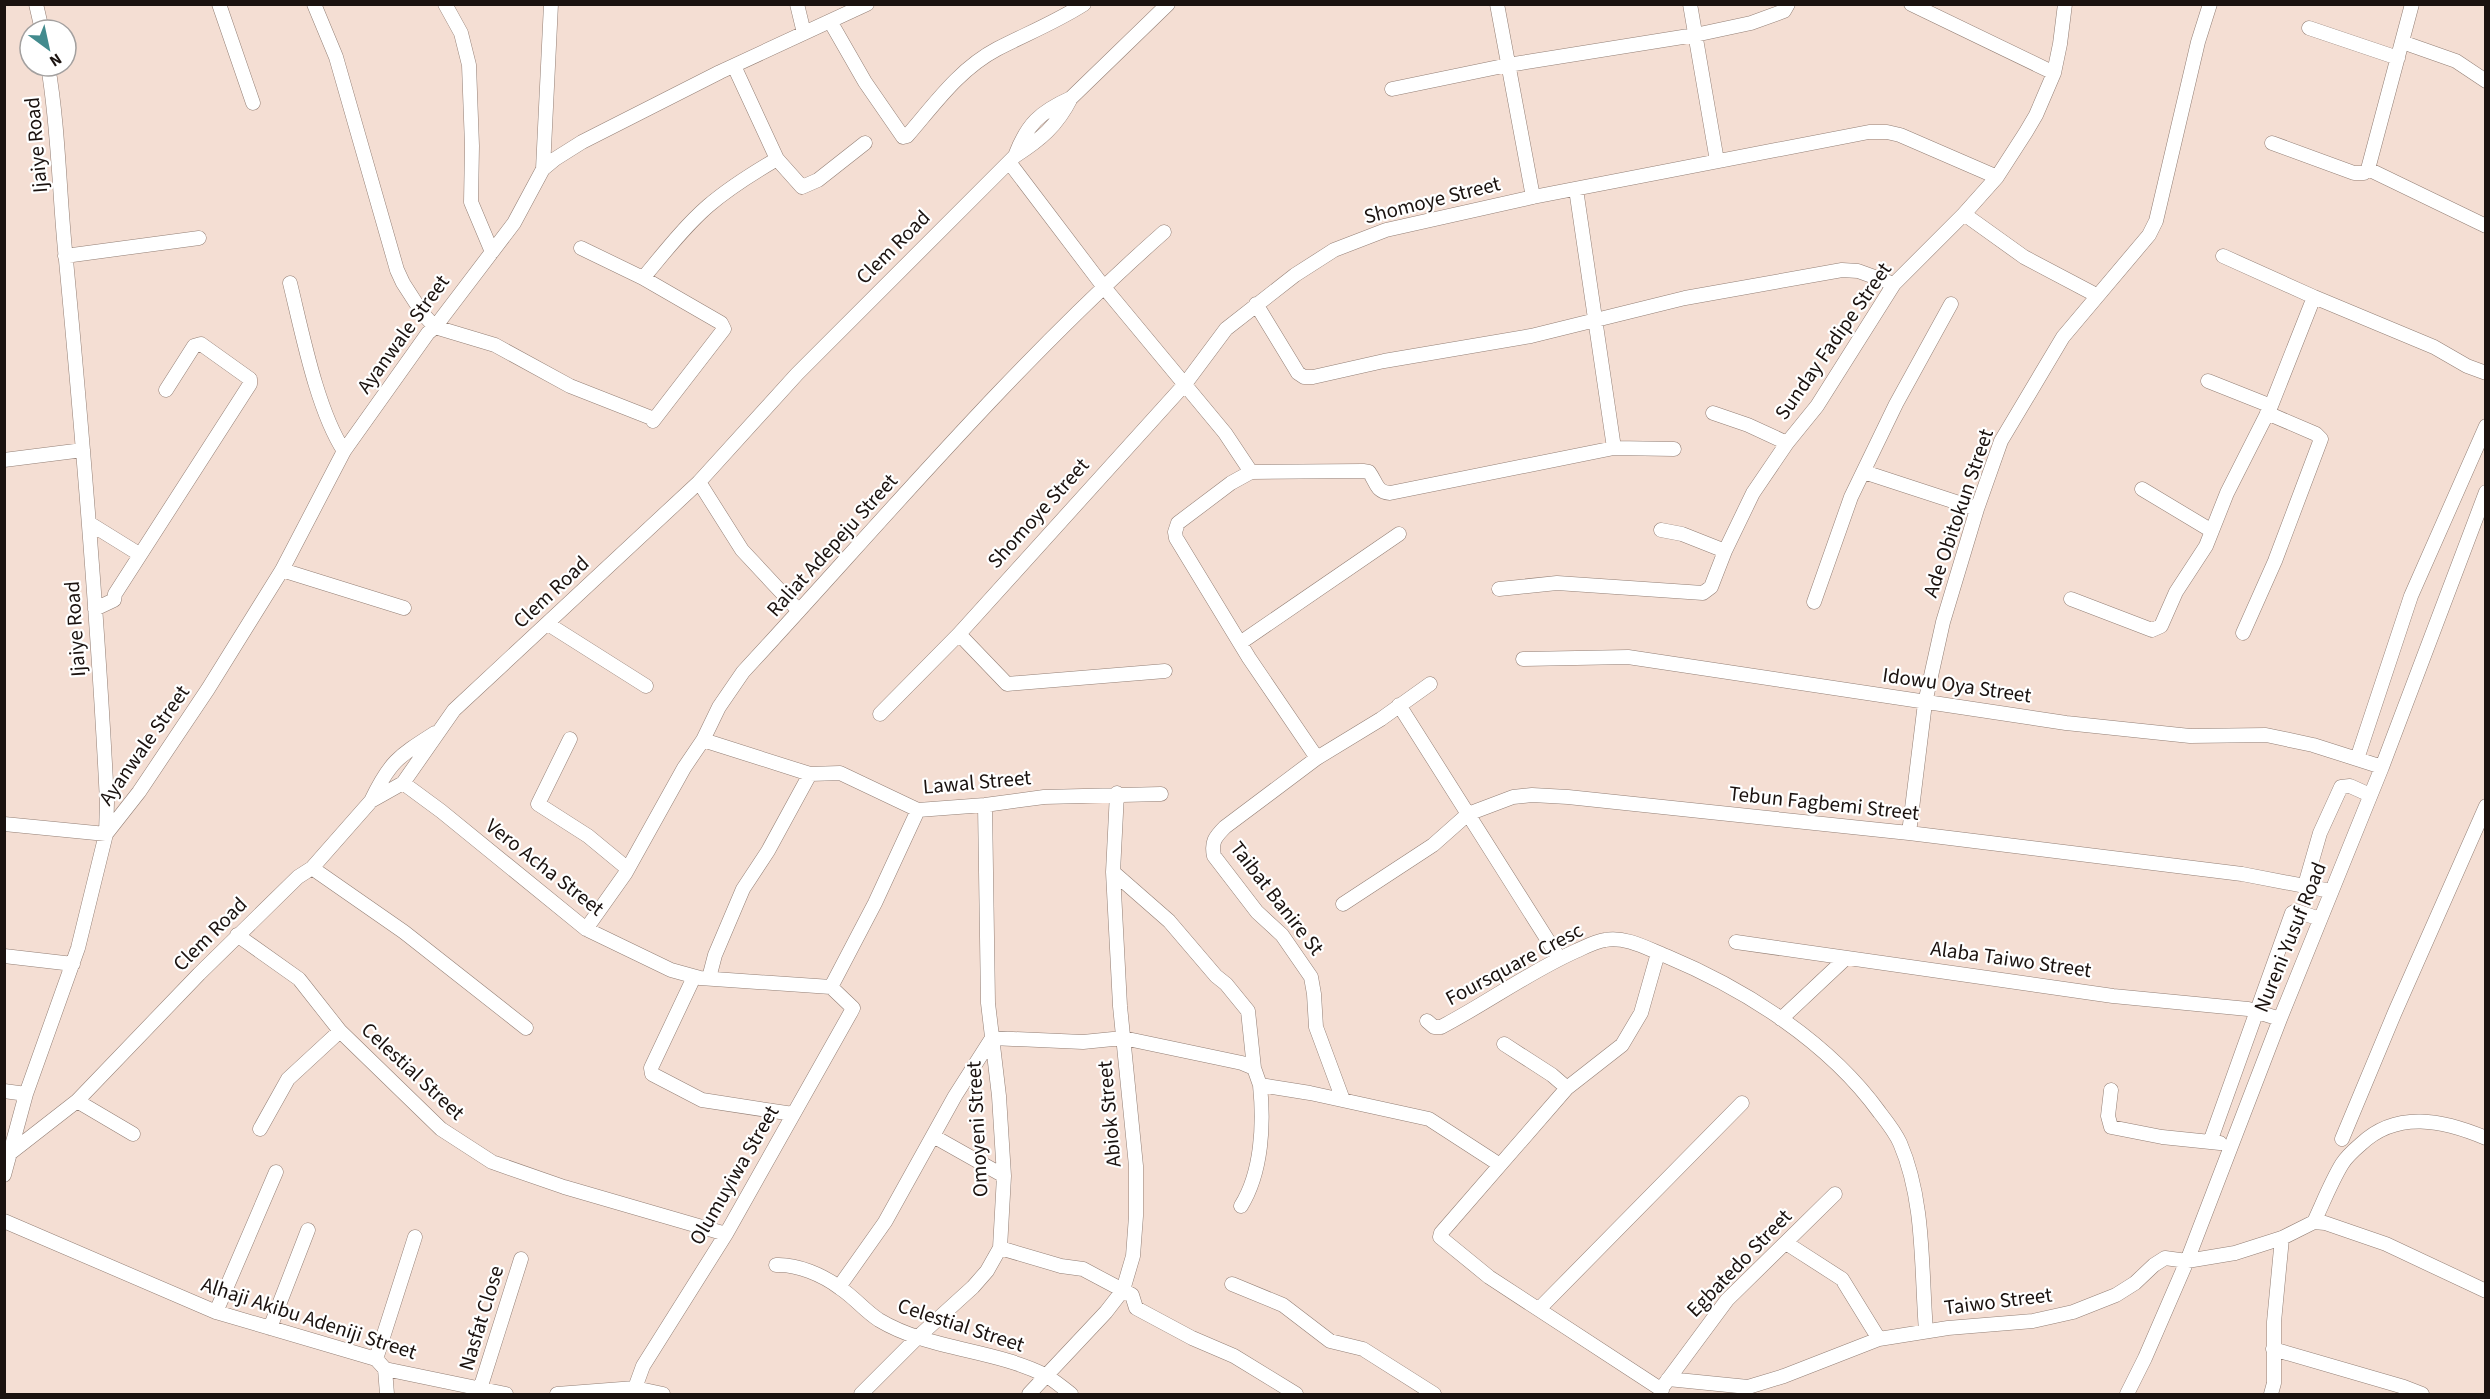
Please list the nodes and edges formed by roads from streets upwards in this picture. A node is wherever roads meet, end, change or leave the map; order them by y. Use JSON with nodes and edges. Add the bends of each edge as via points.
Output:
{"nodes":[{"id":1,"x":219,"y":4,"type":"edge"},
{"id":2,"x":314,"y":4,"type":"edge"},
{"id":3,"x":445,"y":4,"type":"edge"},
{"id":4,"x":551,"y":4,"type":"edge"},
{"id":5,"x":797,"y":4,"type":"edge"},
{"id":6,"x":867,"y":4,"type":"edge"},
{"id":7,"x":1084,"y":4,"type":"edge"},
{"id":8,"x":1497,"y":4,"type":"edge"},
{"id":9,"x":1690,"y":4,"type":"edge"},
{"id":10,"x":1788,"y":4,"type":"edge"},
{"id":11,"x":1911,"y":4,"type":"edge"},
{"id":12,"x":2065,"y":4,"type":"edge"},
{"id":13,"x":2210,"y":4,"type":"edge"},
{"id":14,"x":2412,"y":4,"type":"edge"},
{"id":15,"x":1162,"y":7,"type":"edge"},
{"id":16,"x":830,"y":21,"type":"junction"},
{"id":17,"x":2309,"y":28,"type":"dead end"},
{"id":18,"x":804,"y":33,"type":"junction"},
{"id":19,"x":1695,"y":35,"type":"junction"},
{"id":20,"x":2402,"y":42,"type":"junction"},
{"id":21,"x":2398,"y":58,"type":"junction"},
{"id":22,"x":1508,"y":65,"type":"junction"},
{"id":23,"x":734,"y":66,"type":"junction"},
{"id":24,"x":2054,"y":73,"type":"junction"},
{"id":25,"x":50,"y":78,"type":"edge"},
{"id":26,"x":2486,"y":81,"type":"edge"},
{"id":27,"x":1392,"y":89,"type":"dead end"},
{"id":28,"x":253,"y":103,"type":"dead end"},
{"id":29,"x":865,"y":143,"type":"dead end"},
{"id":30,"x":2272,"y":143,"type":"dead end"},
{"id":31,"x":777,"y":159,"type":"junction"},
{"id":32,"x":1012,"y":159,"type":"junction"},
{"id":33,"x":1717,"y":161,"type":"junction"},
{"id":34,"x":543,"y":169,"type":"junction"},
{"id":35,"x":2368,"y":169,"type":"junction"},
{"id":36,"x":1997,"y":177,"type":"junction"},
{"id":37,"x":1576,"y":189,"type":"junction"},
{"id":38,"x":1533,"y":197,"type":"junction"},
{"id":39,"x":1964,"y":214,"type":"junction"},
{"id":40,"x":2486,"y":226,"type":"edge"},
{"id":41,"x":1164,"y":232,"type":"dead end"},
{"id":42,"x":199,"y":238,"type":"dead end"},
{"id":43,"x":581,"y":248,"type":"dead end"},
{"id":44,"x":492,"y":252,"type":"junction"},
{"id":45,"x":65,"y":256,"type":"junction"},
{"id":46,"x":2223,"y":256,"type":"dead end"},
{"id":47,"x":643,"y":278,"type":"junction"},
{"id":48,"x":290,"y":283,"type":"dead end"},
{"id":49,"x":1894,"y":284,"type":"junction"},
{"id":50,"x":1103,"y":286,"type":"junction"},
{"id":51,"x":2096,"y":295,"type":"junction"},
{"id":52,"x":2314,"y":297,"type":"junction"},
{"id":53,"x":1256,"y":304,"type":"junction"},
{"id":54,"x":1951,"y":304,"type":"dead end"},
{"id":55,"x":1595,"y":320,"type":"junction"},
{"id":56,"x":435,"y":327,"type":"junction"},
{"id":57,"x":2486,"y":373,"type":"edge"},
{"id":58,"x":2208,"y":381,"type":"dead end"},
{"id":59,"x":1185,"y":384,"type":"junction"},
{"id":60,"x":166,"y":390,"type":"dead end"},
{"id":61,"x":2269,"y":410,"type":"junction"},
{"id":62,"x":1713,"y":412,"type":"dead end"},
{"id":63,"x":2486,"y":426,"type":"edge"},
{"id":64,"x":1787,"y":443,"type":"junction"},
{"id":65,"x":1614,"y":448,"type":"junction"},
{"id":66,"x":1674,"y":449,"type":"dead end"},
{"id":67,"x":83,"y":450,"type":"junction"},
{"id":68,"x":344,"y":451,"type":"junction"},
{"id":69,"x":4,"y":460,"type":"edge"},
{"id":70,"x":1251,"y":472,"type":"junction"},
{"id":71,"x":1864,"y":472,"type":"junction"},
{"id":72,"x":699,"y":482,"type":"junction"},
{"id":73,"x":2142,"y":489,"type":"dead end"},
{"id":74,"x":2486,"y":492,"type":"edge"},
{"id":75,"x":1977,"y":509,"type":"junction"},
{"id":76,"x":89,"y":523,"type":"junction"},
{"id":77,"x":1661,"y":530,"type":"dead end"},
{"id":78,"x":2212,"y":531,"type":"junction"},
{"id":79,"x":1399,"y":534,"type":"dead end"},
{"id":80,"x":1725,"y":551,"type":"junction"},
{"id":81,"x":139,"y":554,"type":"junction"},
{"id":82,"x":282,"y":570,"type":"junction"},
{"id":83,"x":1499,"y":589,"type":"dead end"},
{"id":84,"x":2071,"y":599,"type":"dead end"},
{"id":85,"x":1814,"y":602,"type":"dead end"},
{"id":86,"x":404,"y":608,"type":"dead end"},
{"id":87,"x":95,"y":609,"type":"junction"},
{"id":88,"x":799,"y":611,"type":"junction"},
{"id":89,"x":548,"y":624,"type":"junction"},
{"id":90,"x":2243,"y":633,"type":"dead end"},
{"id":91,"x":959,"y":634,"type":"junction"},
{"id":92,"x":1240,"y":643,"type":"junction"},
{"id":93,"x":1523,"y":659,"type":"dead end"},
{"id":94,"x":1165,"y":670,"type":"dead end"},
{"id":95,"x":1430,"y":684,"type":"dead end"},
{"id":96,"x":646,"y":686,"type":"dead end"},
{"id":97,"x":1924,"y":702,"type":"junction"},
{"id":98,"x":1399,"y":705,"type":"junction"},
{"id":99,"x":880,"y":714,"type":"dead end"},
{"id":100,"x":442,"y":729,"type":"junction"},
{"id":101,"x":570,"y":739,"type":"dead end"},
{"id":102,"x":703,"y":740,"type":"junction"},
{"id":103,"x":1317,"y":758,"type":"junction"},
{"id":104,"x":2357,"y":759,"type":"junction"},
{"id":105,"x":2382,"y":767,"type":"junction"},
{"id":106,"x":810,"y":774,"type":"junction"},
{"id":107,"x":403,"y":783,"type":"junction"},
{"id":108,"x":1117,"y":793,"type":"junction"},
{"id":109,"x":1161,"y":794,"type":"dead end"},
{"id":110,"x":2370,"y":795,"type":"junction"},
{"id":111,"x":371,"y":801,"type":"junction"},
{"id":112,"x":985,"y":805,"type":"junction"},
{"id":113,"x":2486,"y":806,"type":"edge"},
{"id":114,"x":918,"y":810,"type":"junction"},
{"id":115,"x":1468,"y":814,"type":"junction"},
{"id":116,"x":4,"y":824,"type":"edge"},
{"id":117,"x":1909,"y":833,"type":"junction"},
{"id":118,"x":106,"y":834,"type":"junction"},
{"id":119,"x":312,"y":868,"type":"junction"},
{"id":120,"x":628,"y":869,"type":"junction"},
{"id":121,"x":1113,"y":872,"type":"junction"},
{"id":122,"x":2305,"y":885,"type":"junction"},
{"id":123,"x":2331,"y":891,"type":"junction"},
{"id":124,"x":1343,"y":904,"type":"dead end"},
{"id":125,"x":2320,"y":919,"type":"junction"},
{"id":126,"x":586,"y":929,"type":"junction"},
{"id":127,"x":237,"y":935,"type":"junction"},
{"id":128,"x":1736,"y":942,"type":"dead end"},
{"id":129,"x":1658,"y":953,"type":"junction"},
{"id":130,"x":4,"y":956,"type":"edge"},
{"id":131,"x":1559,"y":958,"type":"junction"},
{"id":132,"x":1845,"y":959,"type":"junction"},
{"id":133,"x":73,"y":964,"type":"junction"},
{"id":134,"x":694,"y":976,"type":"junction"},
{"id":135,"x":709,"y":978,"type":"junction"},
{"id":136,"x":831,"y":987,"type":"junction"},
{"id":137,"x":2256,"y":1010,"type":"junction"},
{"id":138,"x":1780,"y":1019,"type":"junction"},
{"id":139,"x":2280,"y":1019,"type":"junction"},
{"id":140,"x":1427,"y":1021,"type":"dead end"},
{"id":141,"x":526,"y":1028,"type":"dead end"},
{"id":142,"x":340,"y":1031,"type":"junction"},
{"id":143,"x":992,"y":1038,"type":"junction"},
{"id":144,"x":1123,"y":1038,"type":"junction"},
{"id":145,"x":1504,"y":1044,"type":"dead end"},
{"id":146,"x":1254,"y":1068,"type":"junction"},
{"id":147,"x":1260,"y":1085,"type":"junction"},
{"id":148,"x":1567,"y":1088,"type":"junction"},
{"id":149,"x":2111,"y":1090,"type":"dead end"},
{"id":150,"x":4,"y":1091,"type":"edge"},
{"id":151,"x":26,"y":1094,"type":"junction"},
{"id":152,"x":1343,"y":1100,"type":"junction"},
{"id":153,"x":77,"y":1101,"type":"junction"},
{"id":154,"x":1742,"y":1103,"type":"dead end"},
{"id":155,"x":794,"y":1114,"type":"junction"},
{"id":156,"x":260,"y":1129,"type":"dead end"},
{"id":157,"x":133,"y":1134,"type":"dead end"},
{"id":158,"x":933,"y":1136,"type":"junction"},
{"id":159,"x":2486,"y":1138,"type":"edge"},
{"id":160,"x":2342,"y":1139,"type":"dead end"},
{"id":161,"x":2210,"y":1142,"type":"junction"},
{"id":162,"x":2231,"y":1143,"type":"junction"},
{"id":163,"x":9,"y":1154,"type":"junction"},
{"id":164,"x":1500,"y":1165,"type":"junction"},
{"id":165,"x":276,"y":1172,"type":"dead end"},
{"id":166,"x":4,"y":1175,"type":"edge"},
{"id":167,"x":1004,"y":1176,"type":"junction"},
{"id":168,"x":1835,"y":1194,"type":"dead end"},
{"id":169,"x":1241,"y":1206,"type":"dead end"},
{"id":170,"x":4,"y":1221,"type":"edge"},
{"id":171,"x":2314,"y":1222,"type":"junction"},
{"id":172,"x":308,"y":1230,"type":"dead end"},
{"id":173,"x":726,"y":1234,"type":"junction"},
{"id":174,"x":415,"y":1237,"type":"dead end"},
{"id":175,"x":2282,"y":1238,"type":"junction"},
{"id":176,"x":1786,"y":1243,"type":"junction"},
{"id":177,"x":1000,"y":1248,"type":"junction"},
{"id":178,"x":521,"y":1259,"type":"dead end"},
{"id":179,"x":2187,"y":1261,"type":"junction"},
{"id":180,"x":776,"y":1265,"type":"dead end"},
{"id":181,"x":1232,"y":1284,"type":"dead end"},
{"id":182,"x":839,"y":1287,"type":"junction"},
{"id":183,"x":1123,"y":1290,"type":"junction"},
{"id":184,"x":2486,"y":1291,"type":"edge"},
{"id":185,"x":1539,"y":1310,"type":"junction"},
{"id":186,"x":216,"y":1312,"type":"junction"},
{"id":187,"x":270,"y":1328,"type":"junction"},
{"id":188,"x":1926,"y":1331,"type":"junction"},
{"id":189,"x":918,"y":1336,"type":"junction"},
{"id":190,"x":1879,"y":1339,"type":"junction"},
{"id":191,"x":2273,"y":1349,"type":"junction"},
{"id":192,"x":381,"y":1364,"type":"junction"},
{"id":193,"x":1046,"y":1376,"type":"junction"},
{"id":194,"x":635,"y":1388,"type":"junction"},
{"id":195,"x":1663,"y":1388,"type":"edge"},
{"id":196,"x":480,"y":1389,"type":"junction"},
{"id":197,"x":1748,"y":1391,"type":"edge"},
{"id":198,"x":387,"y":1395,"type":"edge"},
{"id":199,"x":506,"y":1395,"type":"edge"},
{"id":200,"x":557,"y":1395,"type":"edge"},
{"id":201,"x":663,"y":1395,"type":"edge"},
{"id":202,"x":861,"y":1395,"type":"edge"},
{"id":203,"x":1029,"y":1395,"type":"edge"},
{"id":204,"x":1071,"y":1395,"type":"edge"},
{"id":205,"x":1296,"y":1395,"type":"edge"},
{"id":206,"x":1434,"y":1395,"type":"edge"},
{"id":207,"x":2127,"y":1395,"type":"edge"},
{"id":208,"x":2271,"y":1395,"type":"edge"},
{"id":209,"x":2422,"y":1395,"type":"edge"}],
"edges":[{"from":1,"to":28,"type":"street"},
{"from":2,"to":56,"type":"street","via":[[336,57],[397,270]]},
{"from":3,"to":44,"type":"street","via":[[461,33],[469,65],[471,202]]},
{"from":4,"to":34,"type":"street"},
{"from":5,"to":18,"type":"street"},
{"from":6,"to":16,"type":"street","name":"Ayanwale Street"},
{"from":7,"to":16,"type":"street","via":[[969,68],[903,137],[882,110]]},
{"from":8,"to":22,"type":"street"},
{"from":9,"to":19,"type":"street"},
{"from":10,"to":19,"type":"street","via":[[1784,11],[1750,23]]},
{"from":11,"to":24,"type":"street"},
{"from":12,"to":24,"type":"street","name":"Sunday Fadipe Street"},
{"from":13,"to":51,"type":"street","name":"Ade Obitokun Street","via":[[2156,221],[2149,235]]},
{"from":14,"to":20,"type":"street"},
{"from":15,"to":32,"type":"street","name":"Clem Road","via":[[1071,98],[1052,106],[1034,121],[1023,134]]},
{"from":16,"to":18,"type":"street","name":"Ayanwale Street"},
{"from":17,"to":21,"type":"street"},
{"from":18,"to":23,"type":"street","name":"Ayanwale Street"},
{"from":19,"to":22,"type":"street"},
{"from":19,"to":33,"type":"street"},
{"from":20,"to":21,"type":"street"},
{"from":20,"to":26,"type":"street","via":[[2456,61]]},
{"from":21,"to":35,"type":"street"},
{"from":22,"to":27,"type":"street"},
{"from":22,"to":38,"type":"street"},
{"from":23,"to":31,"type":"street"},
{"from":23,"to":34,"type":"street","name":"Ayanwale Street","via":[[582,142]]},
{"from":24,"to":36,"type":"street","name":"Sunday Fadipe Street","via":[[2036,115]]},
{"from":25,"to":45,"type":"street","name":"Ijaiye Road","via":[[56,110]]},
{"from":29,"to":31,"type":"street","via":[[818,180],[802,187]]},
{"from":30,"to":35,"type":"street","via":[[2354,173]]},
{"from":31,"to":47,"type":"street","via":[[707,207]]},
{"from":32,"to":50,"type":"street"},
{"from":32,"to":72,"type":"street","name":"Clem Road","via":[[797,374]]},
{"from":33,"to":36,"type":"street","name":"Shomoye Street","via":[[1869,132],[1887,132]]},
{"from":33,"to":37,"type":"street","name":"Shomoye Street"},
{"from":34,"to":44,"type":"street","name":"Ayanwale Street","via":[[520,214]]},
{"from":35,"to":40,"type":"street"},
{"from":36,"to":39,"type":"street","name":"Sunday Fadipe Street"},
{"from":37,"to":38,"type":"street","name":"Shomoye Street"},
{"from":37,"to":55,"type":"street"},
{"from":38,"to":53,"type":"street","name":"Shomoye Street","via":[[1364,237],[1334,250]]},
{"from":39,"to":49,"type":"street","name":"Sunday Fadipe Street"},
{"from":39,"to":51,"type":"street","via":[[2025,257]]},
{"from":41,"to":50,"type":"street","name":"Raliat Adepeju Street"},
{"from":42,"to":45,"type":"street"},
{"from":43,"to":47,"type":"street"},
{"from":44,"to":56,"type":"street","name":"Ayanwale Street"},
{"from":45,"to":67,"type":"street","name":"Ijaiye Road"},
{"from":46,"to":52,"type":"street"},
{"from":47,"to":56,"type":"street","via":[[721,323],[724,329],[653,421],[570,386],[495,345]]},
{"from":48,"to":68,"type":"street","via":[[322,398]]},
{"from":49,"to":55,"type":"street","via":[[1858,271],[1842,270],[1685,298]]},
{"from":49,"to":64,"type":"street","name":"Sunday Fadipe Street","via":[[1817,406]]},
{"from":50,"to":59,"type":"street"},
{"from":50,"to":88,"type":"street","name":"Raliat Adepeju Street","via":[[1030,358]]},
{"from":51,"to":75,"type":"street","name":"Ade Obitokun Street","via":[[2062,337],[2007,430]]},
{"from":52,"to":57,"type":"street"},
{"from":52,"to":61,"type":"street"},
{"from":53,"to":55,"type":"street","via":[[1304,377],[1531,336]]},
{"from":53,"to":59,"type":"street","name":"Shomoye Street","via":[[1226,329]]},
{"from":54,"to":71,"type":"street"},
{"from":55,"to":65,"type":"street"},
{"from":56,"to":68,"type":"street","name":"Ayanwale Street"},
{"from":58,"to":61,"type":"street"},
{"from":59,"to":70,"type":"street"},
{"from":59,"to":91,"type":"street","name":"Shomoye Street"},
{"from":60,"to":81,"type":"street","via":[[194,346],[201,344],[250,379]]},
{"from":61,"to":78,"type":"street"},
{"from":61,"to":90,"type":"street","via":[[2321,440]]},
{"from":62,"to":64,"type":"street"},
{"from":63,"to":104,"type":"street","via":[[2411,596]]},
{"from":64,"to":80,"type":"street","name":"Sunday Fadipe Street","via":[[1753,493]]},
{"from":65,"to":66,"type":"street"},
{"from":65,"to":70,"type":"street","via":[[1390,493],[1377,489],[1370,472]]},
{"from":67,"to":69,"type":"street"},
{"from":67,"to":76,"type":"street","name":"Ijaiye Road"},
{"from":68,"to":82,"type":"street","name":"Ayanwale Street"},
{"from":70,"to":92,"type":"street","via":[[1198,506],[1178,523],[1175,532]]},
{"from":71,"to":75,"type":"street"},
{"from":71,"to":85,"type":"street","via":[[1851,497]]},
{"from":72,"to":88,"type":"street","via":[[742,550]]},
{"from":72,"to":89,"type":"street","name":"Clem Road"},
{"from":73,"to":78,"type":"street"},
{"from":74,"to":105,"type":"street","name":"Nureni Yusuf Road"},
{"from":75,"to":97,"type":"street","name":"Ade Obitokun Street"},
{"from":76,"to":81,"type":"street"},
{"from":76,"to":87,"type":"street","name":"Ijaiye Road"},
{"from":77,"to":80,"type":"street"},
{"from":78,"to":84,"type":"street","via":[[2161,626],[2152,630]]},
{"from":79,"to":92,"type":"street"},
{"from":80,"to":83,"type":"street","name":"Sunday Fadipe Street","via":[[1711,587],[1703,593],[1557,583]]},
{"from":81,"to":87,"type":"street","via":[[114,600]]},
{"from":82,"to":86,"type":"street"},
{"from":82,"to":118,"type":"street","name":"Ayanwale Street","via":[[208,689]]},
{"from":87,"to":118,"type":"street","name":"Ijaiye Road"},
{"from":88,"to":102,"type":"street","name":"Raliat Adepeju Street","via":[[743,672]]},
{"from":89,"to":96,"type":"street"},
{"from":89,"to":100,"type":"street","name":"Clem Road","via":[[454,710]]},
{"from":91,"to":94,"type":"street","via":[[1007,684]]},
{"from":91,"to":99,"type":"street","name":"Shomoye Street"},
{"from":92,"to":103,"type":"street"},
{"from":93,"to":97,"type":"street","name":"Idowu Oya Street","via":[[1628,657]]},
{"from":95,"to":98,"type":"street","name":"Taibat Banire St"},
{"from":97,"to":104,"type":"street","name":"Idowu Oya Street","via":[[2179,735],[2266,735]]},
{"from":97,"to":117,"type":"street","name":"Ade Obitokun Street"},
{"from":98,"to":103,"type":"street","name":"Taibat Banire St"},
{"from":98,"to":115,"type":"street"},
{"from":100,"to":107,"type":"street","name":"Clem Road"},
{"from":100,"to":111,"type":"street","via":[[395,760]]},
{"from":101,"to":120,"type":"street","via":[[538,804],[588,836]]},
{"from":102,"to":106,"type":"street","name":"Lawal Street"},
{"from":102,"to":120,"type":"street","name":"Raliat Adepeju Street"},
{"from":103,"to":152,"type":"street","name":"Taibat Banire St","via":[[1225,827],[1214,838],[1212,848],[1221,866],[1257,912],[1282,935],[1311,977],[1316,1027]]},
{"from":104,"to":105,"type":"street","name":"Idowu Oya Street"},
{"from":105,"to":110,"type":"street","name":"Nureni Yusuf Road"},
{"from":106,"to":114,"type":"street","name":"Lawal Street","via":[[840,773]]},
{"from":106,"to":135,"type":"street","via":[[743,889]]},
{"from":107,"to":111,"type":"street","name":"Clem Road"},
{"from":107,"to":126,"type":"street","name":"Vero Acha Street"},
{"from":108,"to":109,"type":"street","name":"Lawal Street"},
{"from":108,"to":112,"type":"street","name":"Lawal Street"},
{"from":108,"to":121,"type":"street","name":"Abiok Street"},
{"from":110,"to":122,"type":"street","via":[[2350,786],[2341,788],[2320,833]]},
{"from":110,"to":123,"type":"street","name":"Nureni Yusuf Road"},
{"from":111,"to":119,"type":"street","name":"Clem Road"},
{"from":112,"to":114,"type":"street","name":"Lawal Street"},
{"from":112,"to":143,"type":"street","name":"Omoyeni Street"},
{"from":113,"to":160,"type":"street"},
{"from":114,"to":136,"type":"street"},
{"from":115,"to":117,"type":"street","name":"Tebun Fagbemi Street","via":[[1513,797],[1568,796]]},
{"from":115,"to":124,"type":"street","name":"Tebun Fagbemi Street","via":[[1433,845]]},
{"from":115,"to":131,"type":"street"},
{"from":116,"to":118,"type":"street"},
{"from":117,"to":122,"type":"street","name":"Tebun Fagbemi Street"},
{"from":118,"to":133,"type":"street","name":"Ijaiye Road"},
{"from":119,"to":127,"type":"street","name":"Clem Road"},
{"from":119,"to":141,"type":"street","via":[[404,932]]},
{"from":120,"to":126,"type":"street","name":"Raliat Adepeju Street"},
{"from":121,"to":144,"type":"street","name":"Abiok Street"},
{"from":121,"to":146,"type":"street","via":[[1169,921],[1248,1011]]},
{"from":122,"to":123,"type":"street","name":"Tebun Fagbemi Street"},
{"from":123,"to":125,"type":"street","name":"Nureni Yusuf Road"},
{"from":125,"to":137,"type":"street","via":[[2292,913]]},
{"from":125,"to":139,"type":"street","name":"Nureni Yusuf Road"},
{"from":126,"to":134,"type":"street","name":"Vero Acha Street","via":[[671,970]]},
{"from":127,"to":142,"type":"street","name":"Celestial Street","via":[[299,979]]},
{"from":127,"to":153,"type":"street","name":"Clem Road"},
{"from":128,"to":132,"type":"street","name":"Alaba Taiwo Street"},
{"from":129,"to":131,"type":"street","name":"Foursquare Cresc","via":[[1644,946],[1604,940]]},
{"from":129,"to":138,"type":"street","name":"Foursquare Cresc","via":[[1704,972]]},
{"from":129,"to":148,"type":"street","via":[[1641,1013],[1622,1045]]},
{"from":130,"to":133,"type":"street"},
{"from":131,"to":140,"type":"street","name":"Foursquare Cresc","via":[[1441,1027],[1434,1028]]},
{"from":132,"to":137,"type":"street","name":"Alaba Taiwo Street","via":[[2113,996]]},
{"from":132,"to":138,"type":"street"},
{"from":133,"to":151,"type":"street","name":"Ijaiye Road"},
{"from":134,"to":135,"type":"street","name":"Vero Acha Street"},
{"from":134,"to":155,"type":"street","via":[[651,1068],[652,1074],[702,1100]]},
{"from":135,"to":136,"type":"street","name":"Vero Acha Street"},
{"from":136,"to":155,"type":"street","name":"Olumuyiwa Street","via":[[853,1008]]},
{"from":137,"to":139,"type":"street","name":"Alaba Taiwo Street"},
{"from":137,"to":161,"type":"street"},
{"from":138,"to":188,"type":"street","name":"Foursquare Cresc","via":[[1852,1079],[1899,1140],[1917,1209]]},
{"from":139,"to":162,"type":"street","name":"Nureni Yusuf Road"},
{"from":142,"to":156,"type":"street","via":[[288,1079]]},
{"from":142,"to":173,"type":"street","name":"Celestial Street","via":[[441,1129],[492,1162]]},
{"from":143,"to":144,"type":"street","via":[[1083,1042]]},
{"from":143,"to":158,"type":"street"},
{"from":143,"to":167,"type":"street","name":"Omoyeni Street"},
{"from":144,"to":146,"type":"street"},
{"from":144,"to":183,"type":"street","name":"Abiok Street","via":[[1136,1166],[1136,1216],[1133,1256]]},
{"from":145,"to":148,"type":"street"},
{"from":146,"to":147,"type":"street"},
{"from":147,"to":152,"type":"street"},
{"from":147,"to":169,"type":"street","via":[[1257,1162]]},
{"from":148,"to":164,"type":"street"},
{"from":149,"to":161,"type":"street","via":[[2111,1127]]},
{"from":150,"to":151,"type":"street"},
{"from":151,"to":163,"type":"street","name":"Ijaiye Road"},
{"from":152,"to":164,"type":"street","via":[[1429,1119]]},
{"from":153,"to":157,"type":"street"},
{"from":153,"to":163,"type":"street","name":"Clem Road"},
{"from":154,"to":185,"type":"street"},
{"from":155,"to":173,"type":"street","name":"Olumuyiwa Street"},
{"from":158,"to":167,"type":"street"},
{"from":158,"to":182,"type":"street","via":[[885,1222]]},
{"from":159,"to":171,"type":"street","via":[[2439,1122],[2405,1121],[2390,1125],[2366,1140],[2343,1162]]},
{"from":161,"to":162,"type":"street"},
{"from":162,"to":179,"type":"street","name":"Nureni Yusuf Road"},
{"from":163,"to":166,"type":"street","name":"Ijaiye Road"},
{"from":164,"to":185,"type":"street","via":[[1440,1237],[1489,1277]]},
{"from":165,"to":186,"type":"street"},
{"from":167,"to":177,"type":"street","name":"Omoyeni Street"},
{"from":168,"to":176,"type":"street","name":"Egbatedo Street"},
{"from":170,"to":186,"type":"street","name":"Alhaji Akibu Adeniji Street"},
{"from":171,"to":175,"type":"street","name":"Taiwo Street"},
{"from":171,"to":184,"type":"street","via":[[2386,1244]]},
{"from":172,"to":187,"type":"street"},
{"from":173,"to":194,"type":"street","name":"Olumuyiwa Street","via":[[643,1366]]},
{"from":174,"to":192,"type":"street"},
{"from":175,"to":179,"type":"street","name":"Taiwo Street","via":[[2235,1253]]},
{"from":175,"to":191,"type":"street"},
{"from":176,"to":190,"type":"street","via":[[1842,1279]]},
{"from":176,"to":195,"type":"street","name":"Egbatedo Street","via":[[1727,1300]]},
{"from":177,"to":183,"type":"street","via":[[1083,1269]]},
{"from":177,"to":189,"type":"street","name":"Omoyeni Street","via":[[973,1287]]},
{"from":178,"to":196,"type":"street","name":"Nasfat Close"},
{"from":179,"to":188,"type":"street","name":"Taiwo Street","via":[[2165,1258],[2135,1284],[2073,1312],[2033,1321]]},
{"from":179,"to":207,"type":"street","name":"Nureni Yusuf Road"},
{"from":180,"to":182,"type":"street","name":"Celestial Street","via":[[804,1270]]},
{"from":181,"to":206,"type":"street","via":[[1283,1305],[1330,1341],[1363,1349]]},
{"from":182,"to":189,"type":"street","name":"Celestial Street","via":[[879,1320]]},
{"from":183,"to":193,"type":"street","name":"Abiok Street"},
{"from":183,"to":205,"type":"street","via":[[1132,1294],[1136,1308],[1234,1356]]},
{"from":185,"to":195,"type":"street"},
{"from":186,"to":187,"type":"street","name":"Alhaji Akibu Adeniji Street"},
{"from":187,"to":192,"type":"street","name":"Alhaji Akibu Adeniji Street"},
{"from":188,"to":190,"type":"street","name":"Taiwo Street"},
{"from":189,"to":193,"type":"street","name":"Celestial Street"},
{"from":189,"to":202,"type":"street","name":"Omoyeni Street"},
{"from":190,"to":197,"type":"street","name":"Taiwo Street"},
{"from":191,"to":208,"type":"street"},
{"from":191,"to":209,"type":"street"},
{"from":192,"to":196,"type":"street","name":"Alhaji Akibu Adeniji Street"},
{"from":192,"to":198,"type":"street"},
{"from":193,"to":203,"type":"street","name":"Abiok Street"},
{"from":193,"to":204,"type":"street","name":"Celestial Street"},
{"from":194,"to":200,"type":"street"},
{"from":194,"to":201,"type":"street"},
{"from":195,"to":197,"type":"street","name":"Taiwo Street"},
{"from":196,"to":199,"type":"street","name":"Alhaji Akibu Adeniji Street"}]}
